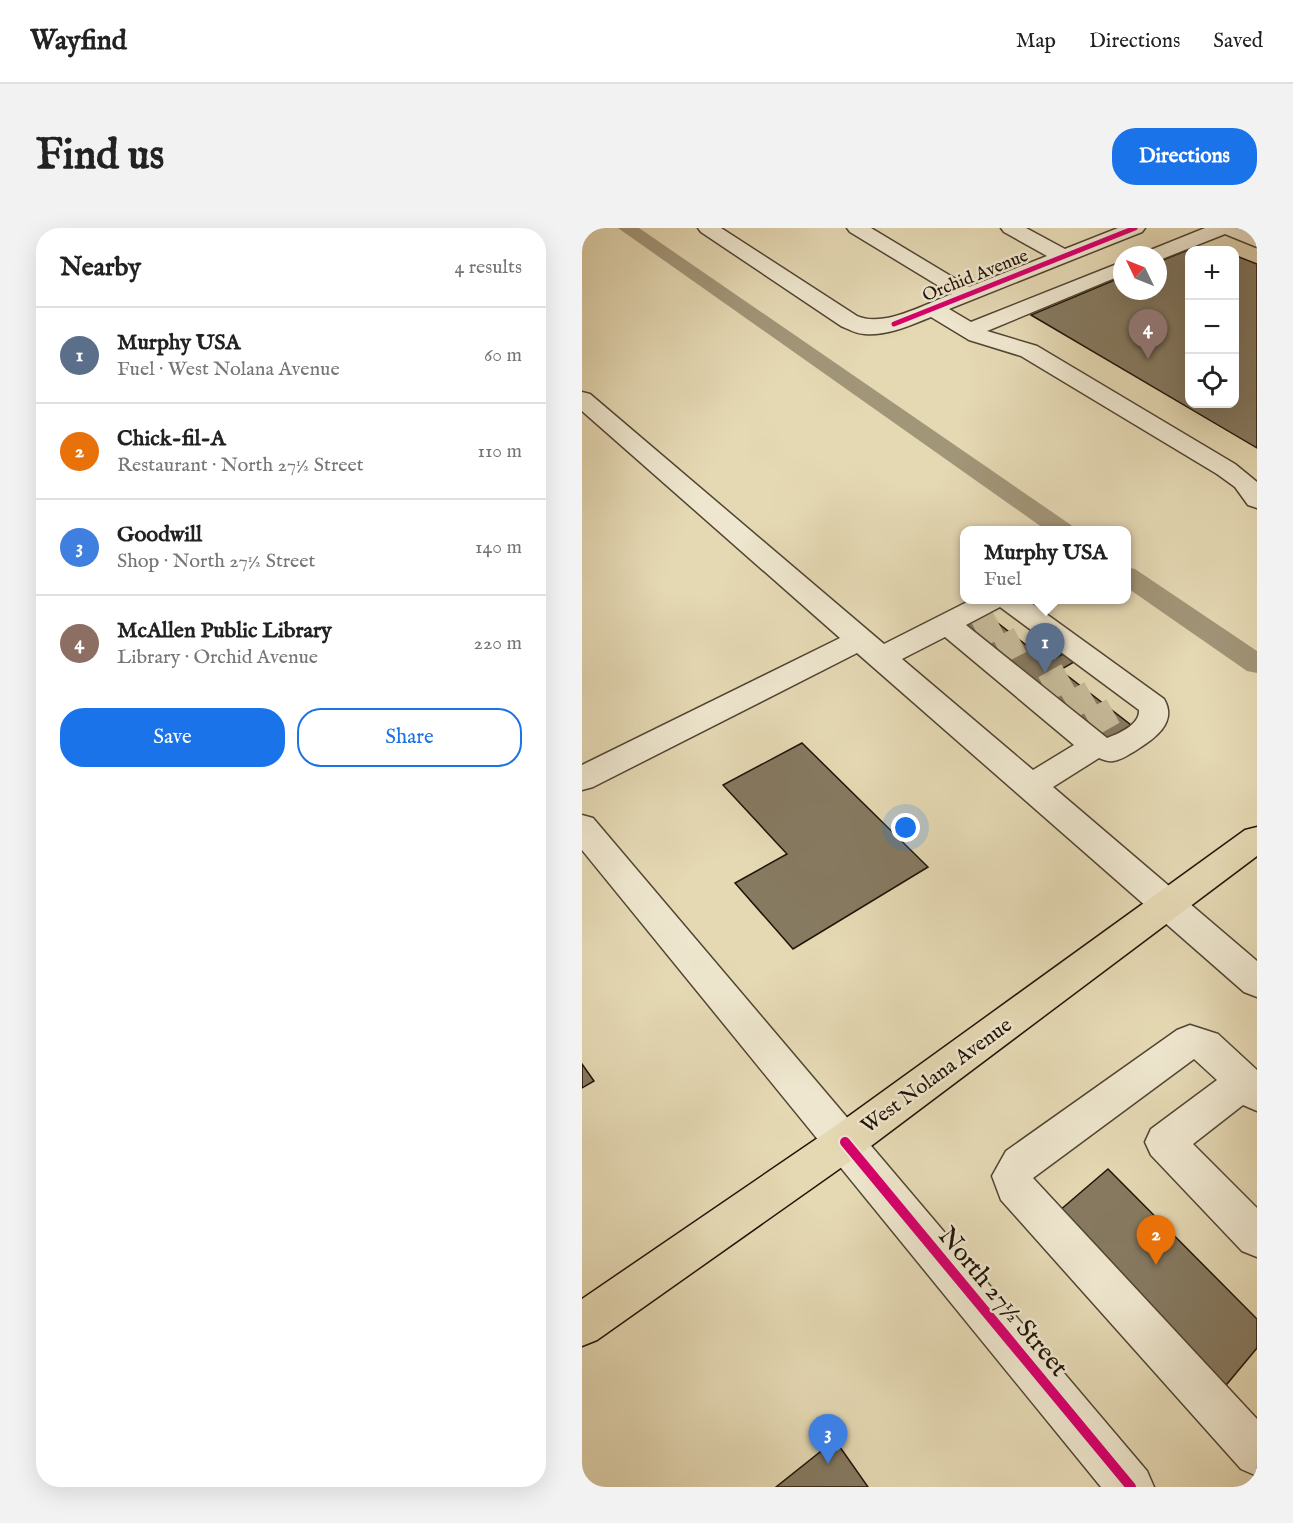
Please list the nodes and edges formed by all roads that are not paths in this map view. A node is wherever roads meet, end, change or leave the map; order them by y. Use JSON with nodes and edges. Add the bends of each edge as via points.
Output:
{"nodes":[{"id":1,"x":708,"y":228,"type":"edge"},
{"id":2,"x":857,"y":228,"type":"edge"},
{"id":3,"x":1011,"y":228,"type":"edge"},
{"id":4,"x":1135,"y":228,"type":"edge"},
{"id":5,"x":1222,"y":228,"type":"edge"},
{"id":6,"x":1230,"y":228,"type":"edge"},
{"id":7,"x":1257,"y":241,"type":"edge"},
{"id":8,"x":1167,"y":250,"type":"edge"},
{"id":9,"x":1063,"y":256,"type":"junction"},
{"id":10,"x":1113,"y":272,"type":"edge"},
{"id":11,"x":967,"y":294,"type":"junction"},
{"id":12,"x":932,"y":308,"type":"junction"},
{"id":13,"x":968,"y":331,"type":"junction"},
{"id":14,"x":582,"y":399,"type":"edge"},
{"id":15,"x":595,"y":425,"type":"edge"},
{"id":16,"x":1257,"y":500,"type":"edge"},
{"id":17,"x":1006,"y":636,"type":"edge"},
{"id":18,"x":872,"y":648,"type":"junction"},
{"id":19,"x":1116,"y":679,"type":"junction"},
{"id":20,"x":1074,"y":709,"type":"junction"},
{"id":21,"x":582,"y":778,"type":"edge"},
{"id":22,"x":1031,"y":786,"type":"junction"},
{"id":23,"x":585,"y":834,"type":"edge"},
{"id":24,"x":1257,"y":839,"type":"edge"},
{"id":25,"x":1167,"y":905,"type":"junction"},
{"id":26,"x":1257,"y":982,"type":"edge"},
{"id":27,"x":1250,"y":1088,"type":"edge"},
{"id":28,"x":845,"y":1142,"type":"junction"},
{"id":29,"x":1257,"y":1236,"type":"edge"},
{"id":30,"x":582,"y":1325,"type":"edge"},
{"id":31,"x":1253,"y":1441,"type":"edge"},
{"id":32,"x":1131,"y":1487,"type":"edge"}],
"edges":[{"from":1,"to":12,"type":"street","name":"Orchid Avenue","via":[[849,321],[866,328],[894,324]]},
{"from":2,"to":11,"type":"street"},
{"from":3,"to":9,"type":"street"},
{"from":4,"to":9,"type":"street","name":"Orchid Avenue"},
{"from":5,"to":8,"type":"street"},
{"from":6,"to":7,"type":"street"},
{"from":9,"to":11,"type":"street","name":"Orchid Avenue"},
{"from":10,"to":13,"type":"street"},
{"from":11,"to":12,"type":"street","name":"Orchid Avenue"},
{"from":12,"to":13,"type":"street"},
{"from":13,"to":16,"type":"street","via":[[1029,351],[1226,469],[1244,482]]},
{"from":14,"to":15,"type":"street"},
{"from":15,"to":18,"type":"street"},
{"from":17,"to":18,"type":"street"},
{"from":17,"to":19,"type":"street"},
{"from":17,"to":20,"type":"street"},
{"from":18,"to":21,"type":"street"},
{"from":18,"to":22,"type":"street"},
{"from":19,"to":20,"type":"street"},
{"from":19,"to":20,"type":"street"},
{"from":19,"to":20,"type":"street","via":[[1152,706],[1154,716],[1146,730],[1111,752]]},
{"from":20,"to":22,"type":"street"},
{"from":22,"to":25,"type":"street"},
{"from":23,"to":28,"type":"street","name":"North 27½ Street"},
{"from":24,"to":25,"type":"main road","name":"West Nolana Avenue"},
{"from":25,"to":26,"type":"street"},
{"from":25,"to":28,"type":"main road","name":"West Nolana Avenue"},
{"from":27,"to":29,"type":"street","via":[[1165,1142]]},
{"from":27,"to":31,"type":"street","via":[[1205,1045],[1190,1041],[1020,1164],[1012,1176],[1015,1187]]},
{"from":28,"to":30,"type":"main road","name":"West Nolana Avenue"},
{"from":28,"to":32,"type":"street","name":"North 27½ Street"}]}
